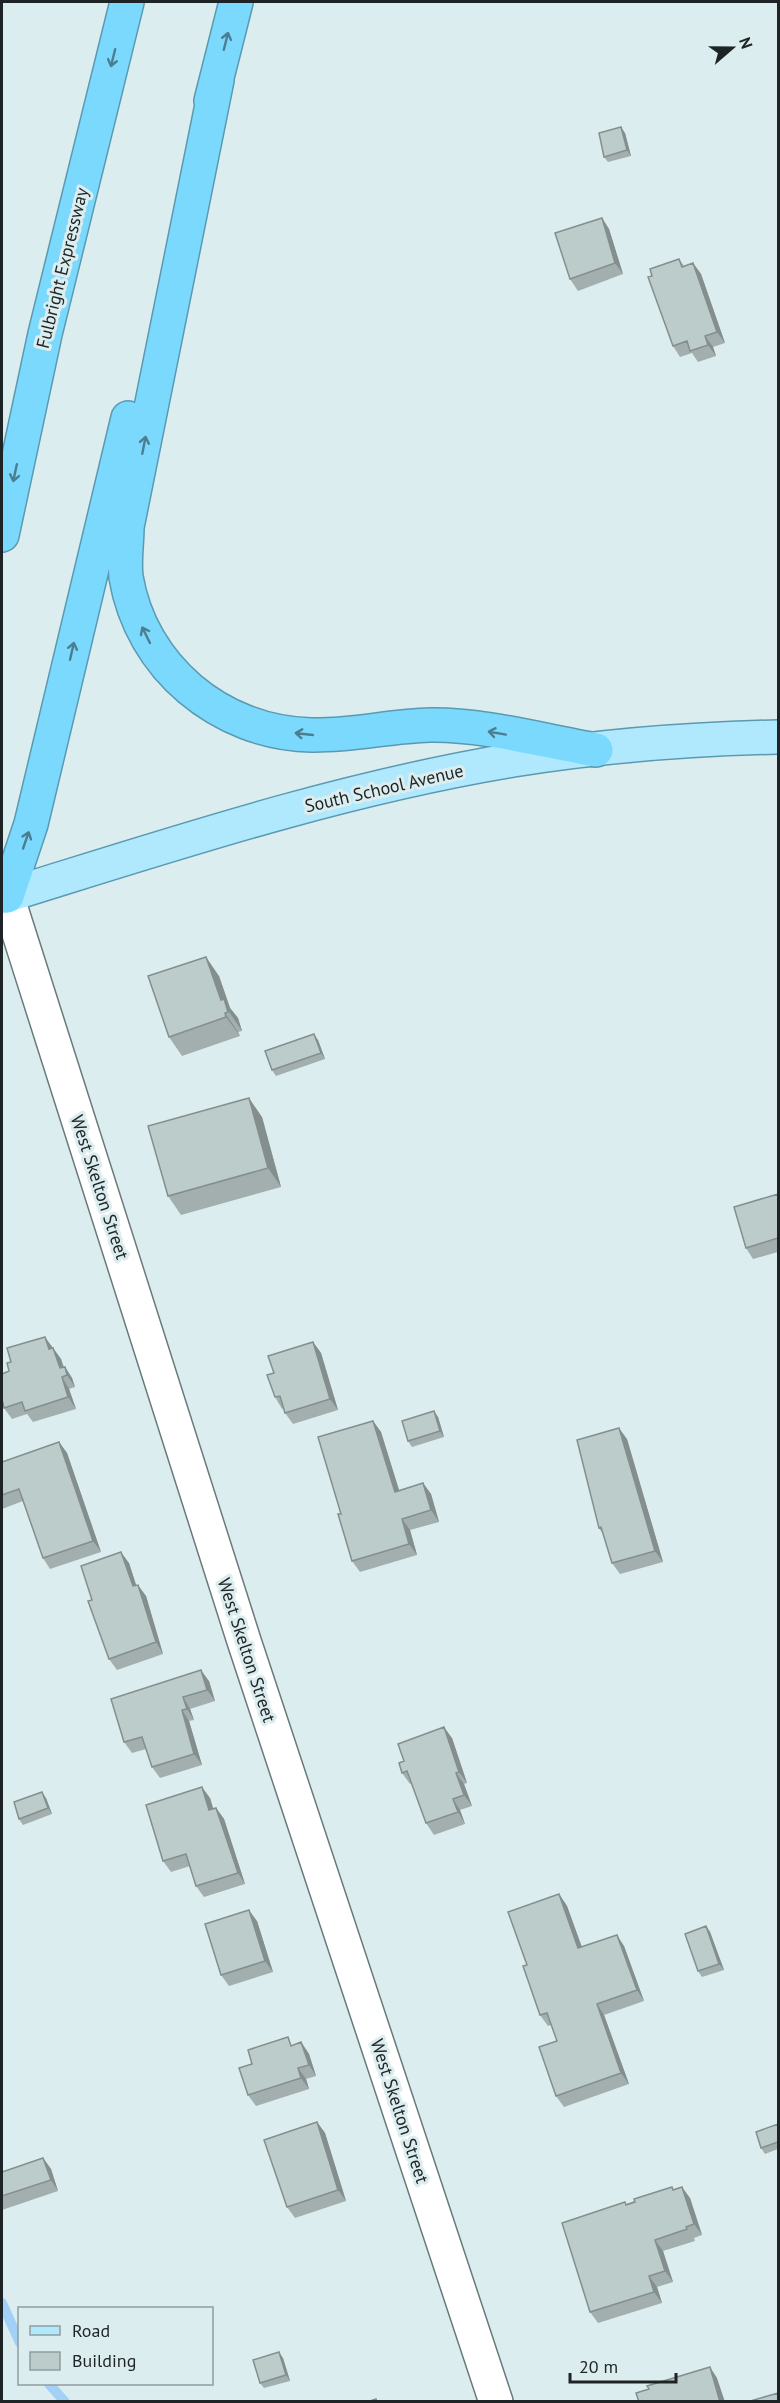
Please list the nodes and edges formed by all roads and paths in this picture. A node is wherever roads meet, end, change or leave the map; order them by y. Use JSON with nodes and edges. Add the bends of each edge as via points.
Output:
{"nodes":[{"id":1,"x":127,"y":2,"type":"edge"},
{"id":2,"x":236,"y":2,"type":"edge"},
{"id":3,"x":217,"y":80,"type":"junction"},
{"id":4,"x":45,"y":334,"type":"junction"},
{"id":5,"x":2,"y":447,"type":"edge"},
{"id":6,"x":2,"y":535,"type":"edge"},
{"id":7,"x":778,"y":737,"type":"edge"},
{"id":8,"x":596,"y":750,"type":"junction"},
{"id":9,"x":3,"y":895,"type":"edge"},
{"id":10,"x":496,"y":2402,"type":"edge"}],
"edges":[{"from":1,"to":4,"type":"highway","name":"Fulbright Expressway","one_way":true},
{"from":3,"to":2,"type":"highway","one_way":true},
{"from":8,"to":3,"type":"highway","one_way":true,"via":[[470,728],[430,725],[347,735],[309,735],[242,722],[191,691],[165,666],[147,640],[126,575],[127,526]]},
{"from":9,"to":3,"type":"highway","one_way":true,"via":[[31,824],[123,436]]},
{"from":4,"to":5,"type":"highway"},
{"from":4,"to":6,"type":"highway","name":"Fulbright Expressway","one_way":true},
{"from":7,"to":8,"type":"main road","name":"South School Avenue"},
{"from":8,"to":9,"type":"main road","name":"South School Avenue","via":[[501,763],[315,803]]},
{"from":9,"to":10,"type":"street","name":"West Skelton Street"}]}
